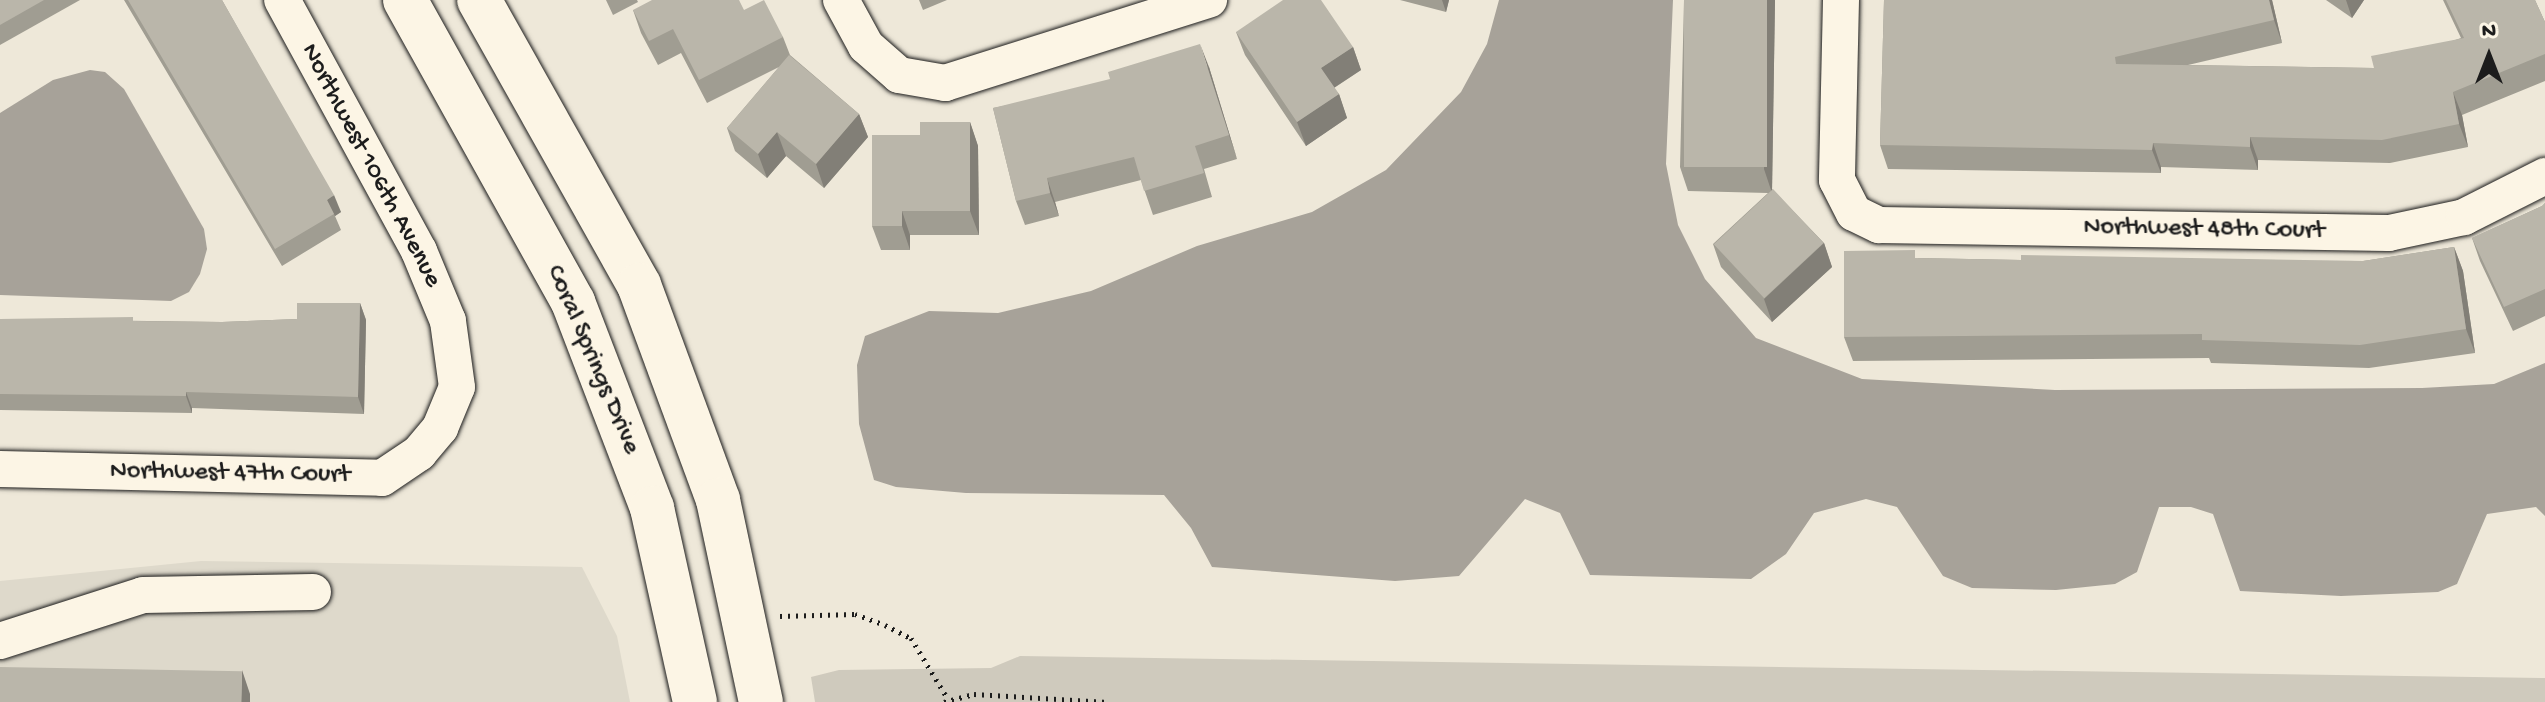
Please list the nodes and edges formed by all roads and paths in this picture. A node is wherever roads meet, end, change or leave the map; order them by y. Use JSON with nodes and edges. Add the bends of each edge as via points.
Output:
{"nodes":[{"id":1,"x":282,"y":0,"type":"edge"},
{"id":2,"x":405,"y":0,"type":"edge"},
{"id":3,"x":479,"y":0,"type":"edge"},
{"id":4,"x":841,"y":0,"type":"edge"},
{"id":5,"x":1209,"y":0,"type":"edge"},
{"id":6,"x":1841,"y":0,"type":"edge"},
{"id":7,"x":2545,"y":176,"type":"edge"},
{"id":8,"x":440,"y":428,"type":"joint"},
{"id":9,"x":0,"y":469,"type":"edge"},
{"id":10,"x":313,"y":592,"type":"dead end"},
{"id":11,"x":671,"y":596,"type":"junction"},
{"id":12,"x":740,"y":603,"type":"junction"},
{"id":13,"x":0,"y":641,"type":"edge"},
{"id":14,"x":946,"y":700,"type":"edge"},
{"id":15,"x":695,"y":702,"type":"edge"},
{"id":16,"x":761,"y":702,"type":"edge"},
{"id":17,"x":1108,"y":702,"type":"edge"}],
"edges":[{"from":1,"to":8,"type":"street","name":"Northwest 106th Avenue","via":[[419,251],[448,321],[457,387]]},
{"from":2,"to":11,"type":"main road","name":"Coral Springs Drive","via":[[573,302],[652,508]]},
{"from":3,"to":12,"type":"main road","via":[[639,285],[718,500]]},
{"from":4,"to":5,"type":"street","via":[[866,46],[899,75],[945,83]]},
{"from":6,"to":7,"type":"street","name":"Northwest 48th Court","via":[[1837,180],[1854,213],[1879,225],[2389,233],[2464,217]]},
{"from":8,"to":9,"type":"street","name":"Northwest 47th Court","via":[[419,453],[382,478]]},
{"from":10,"to":13,"type":"street","via":[[143,595]]},
{"from":11,"to":12,"type":"main road"},
{"from":11,"to":15,"type":"main road","name":"Coral Springs Drive"},
{"from":12,"to":14,"type":"path","via":[[796,613],[855,614],[885,625],[911,638]]},
{"from":12,"to":16,"type":"main road"},
{"from":14,"to":17,"type":"path","via":[[974,694]]}]}
